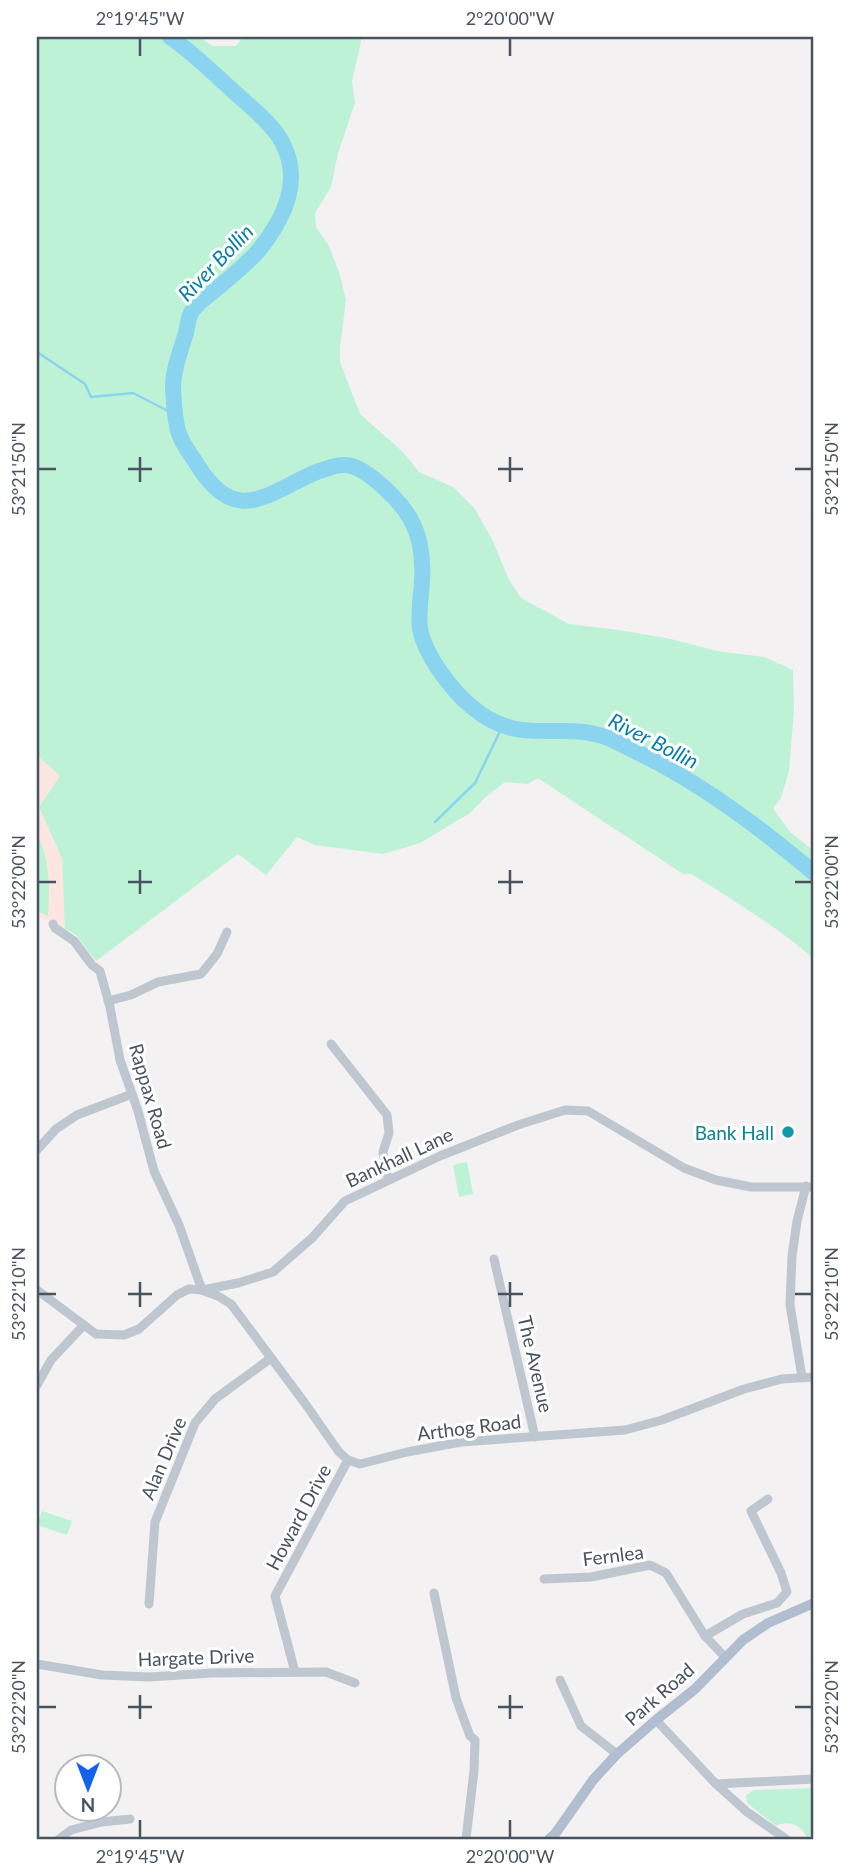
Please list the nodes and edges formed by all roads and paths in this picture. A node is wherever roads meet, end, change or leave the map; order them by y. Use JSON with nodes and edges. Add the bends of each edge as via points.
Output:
{"nodes":[{"id":1,"x":53,"y":924,"type":"dead end"},
{"id":2,"x":227,"y":932,"type":"dead end"},
{"id":3,"x":108,"y":1001,"type":"junction"},
{"id":4,"x":331,"y":1044,"type":"dead end"},
{"id":5,"x":132,"y":1094,"type":"junction"},
{"id":6,"x":37,"y":1150,"type":"edge"},
{"id":7,"x":388,"y":1179,"type":"junction"},
{"id":8,"x":810,"y":1187,"type":"edge"},
{"id":9,"x":494,"y":1259,"type":"dead end"},
{"id":10,"x":37,"y":1290,"type":"edge"},
{"id":11,"x":202,"y":1290,"type":"junction"},
{"id":12,"x":83,"y":1326,"type":"junction"},
{"id":13,"x":271,"y":1358,"type":"junction"},
{"id":14,"x":802,"y":1377,"type":"junction"},
{"id":15,"x":814,"y":1377,"type":"edge"},
{"id":16,"x":37,"y":1385,"type":"edge"},
{"id":17,"x":535,"y":1437,"type":"junction"},
{"id":18,"x":348,"y":1460,"type":"junction"},
{"id":19,"x":768,"y":1499,"type":"dead end"},
{"id":20,"x":544,"y":1579,"type":"dead end"},
{"id":21,"x":434,"y":1593,"type":"dead end"},
{"id":22,"x":814,"y":1603,"type":"edge"},
{"id":23,"x":149,"y":1604,"type":"dead end"},
{"id":24,"x":705,"y":1636,"type":"junction"},
{"id":25,"x":725,"y":1657,"type":"junction"},
{"id":26,"x":37,"y":1664,"type":"edge"},
{"id":27,"x":295,"y":1672,"type":"junction"},
{"id":28,"x":560,"y":1680,"type":"dead end"},
{"id":29,"x":355,"y":1683,"type":"dead end"},
{"id":30,"x":656,"y":1720,"type":"junction"},
{"id":31,"x":617,"y":1754,"type":"junction"},
{"id":32,"x":814,"y":1780,"type":"edge"},
{"id":33,"x":716,"y":1784,"type":"junction"},
{"id":34,"x":130,"y":1819,"type":"dead end"},
{"id":35,"x":59,"y":1839,"type":"edge"},
{"id":36,"x":466,"y":1839,"type":"edge"},
{"id":37,"x":549,"y":1839,"type":"edge"},
{"id":38,"x":786,"y":1839,"type":"edge"}],
"edges":[{"from":1,"to":3,"type":"street","name":"Rappax Road","via":[[100,971]]},
{"from":2,"to":3,"type":"street","via":[[201,974],[158,982]]},
{"from":3,"to":5,"type":"street","name":"Rappax Road"},
{"from":4,"to":7,"type":"street","via":[[387,1115],[389,1133],[383,1152]]},
{"from":5,"to":6,"type":"street","via":[[77,1115]]},
{"from":5,"to":11,"type":"street","name":"Rappax Road","via":[[154,1171]]},
{"from":7,"to":8,"type":"street","name":"Bankhall Lane","via":[[565,1110],[588,1111],[684,1168],[716,1180],[751,1187]]},
{"from":7,"to":11,"type":"street","name":"Bankhall Lane","via":[[345,1201],[273,1272]]},
{"from":8,"to":14,"type":"street","via":[[797,1221],[790,1305]]},
{"from":9,"to":17,"type":"street","name":"The Avenue"},
{"from":10,"to":12,"type":"street","name":"Bankhall Lane"},
{"from":11,"to":12,"type":"street","name":"Bankhall Lane","via":[[177,1295],[139,1329],[124,1335],[96,1334]]},
{"from":11,"to":13,"type":"street","via":[[231,1304]]},
{"from":12,"to":16,"type":"street","via":[[51,1360]]},
{"from":13,"to":18,"type":"street"},
{"from":13,"to":23,"type":"street","name":"Alan Drive","via":[[215,1399],[195,1423],[155,1522]]},
{"from":14,"to":15,"type":"street","name":"Arthog Road"},
{"from":14,"to":17,"type":"street","name":"Arthog Road","via":[[744,1389],[642,1426]]},
{"from":17,"to":18,"type":"street","name":"Arthog Road","via":[[461,1443],[360,1464]]},
{"from":18,"to":27,"type":"street","name":"Howard Drive","via":[[275,1595]]},
{"from":19,"to":24,"type":"street","via":[[751,1511],[787,1592],[777,1603],[743,1614]]},
{"from":20,"to":24,"type":"street","name":"Fernlea","via":[[591,1577],[650,1565],[666,1573]]},
{"from":21,"to":36,"type":"street","via":[[456,1698],[475,1740]]},
{"from":22,"to":25,"type":"main road","name":"Park Road","via":[[768,1623]]},
{"from":24,"to":25,"type":"street","name":"Fernlea"},
{"from":25,"to":30,"type":"main road","name":"Park Road"},
{"from":26,"to":27,"type":"street","name":"Hargate Drive","via":[[149,1677]]},
{"from":27,"to":29,"type":"street","name":"Hargate Drive","via":[[326,1672]]},
{"from":28,"to":31,"type":"street","via":[[581,1726]]},
{"from":30,"to":31,"type":"main road","name":"Park Road"},
{"from":30,"to":33,"type":"street"},
{"from":31,"to":37,"type":"main road","name":"Park Road"},
{"from":32,"to":33,"type":"street"},
{"from":33,"to":38,"type":"street"},
{"from":34,"to":35,"type":"street","via":[[71,1830]]}]}
